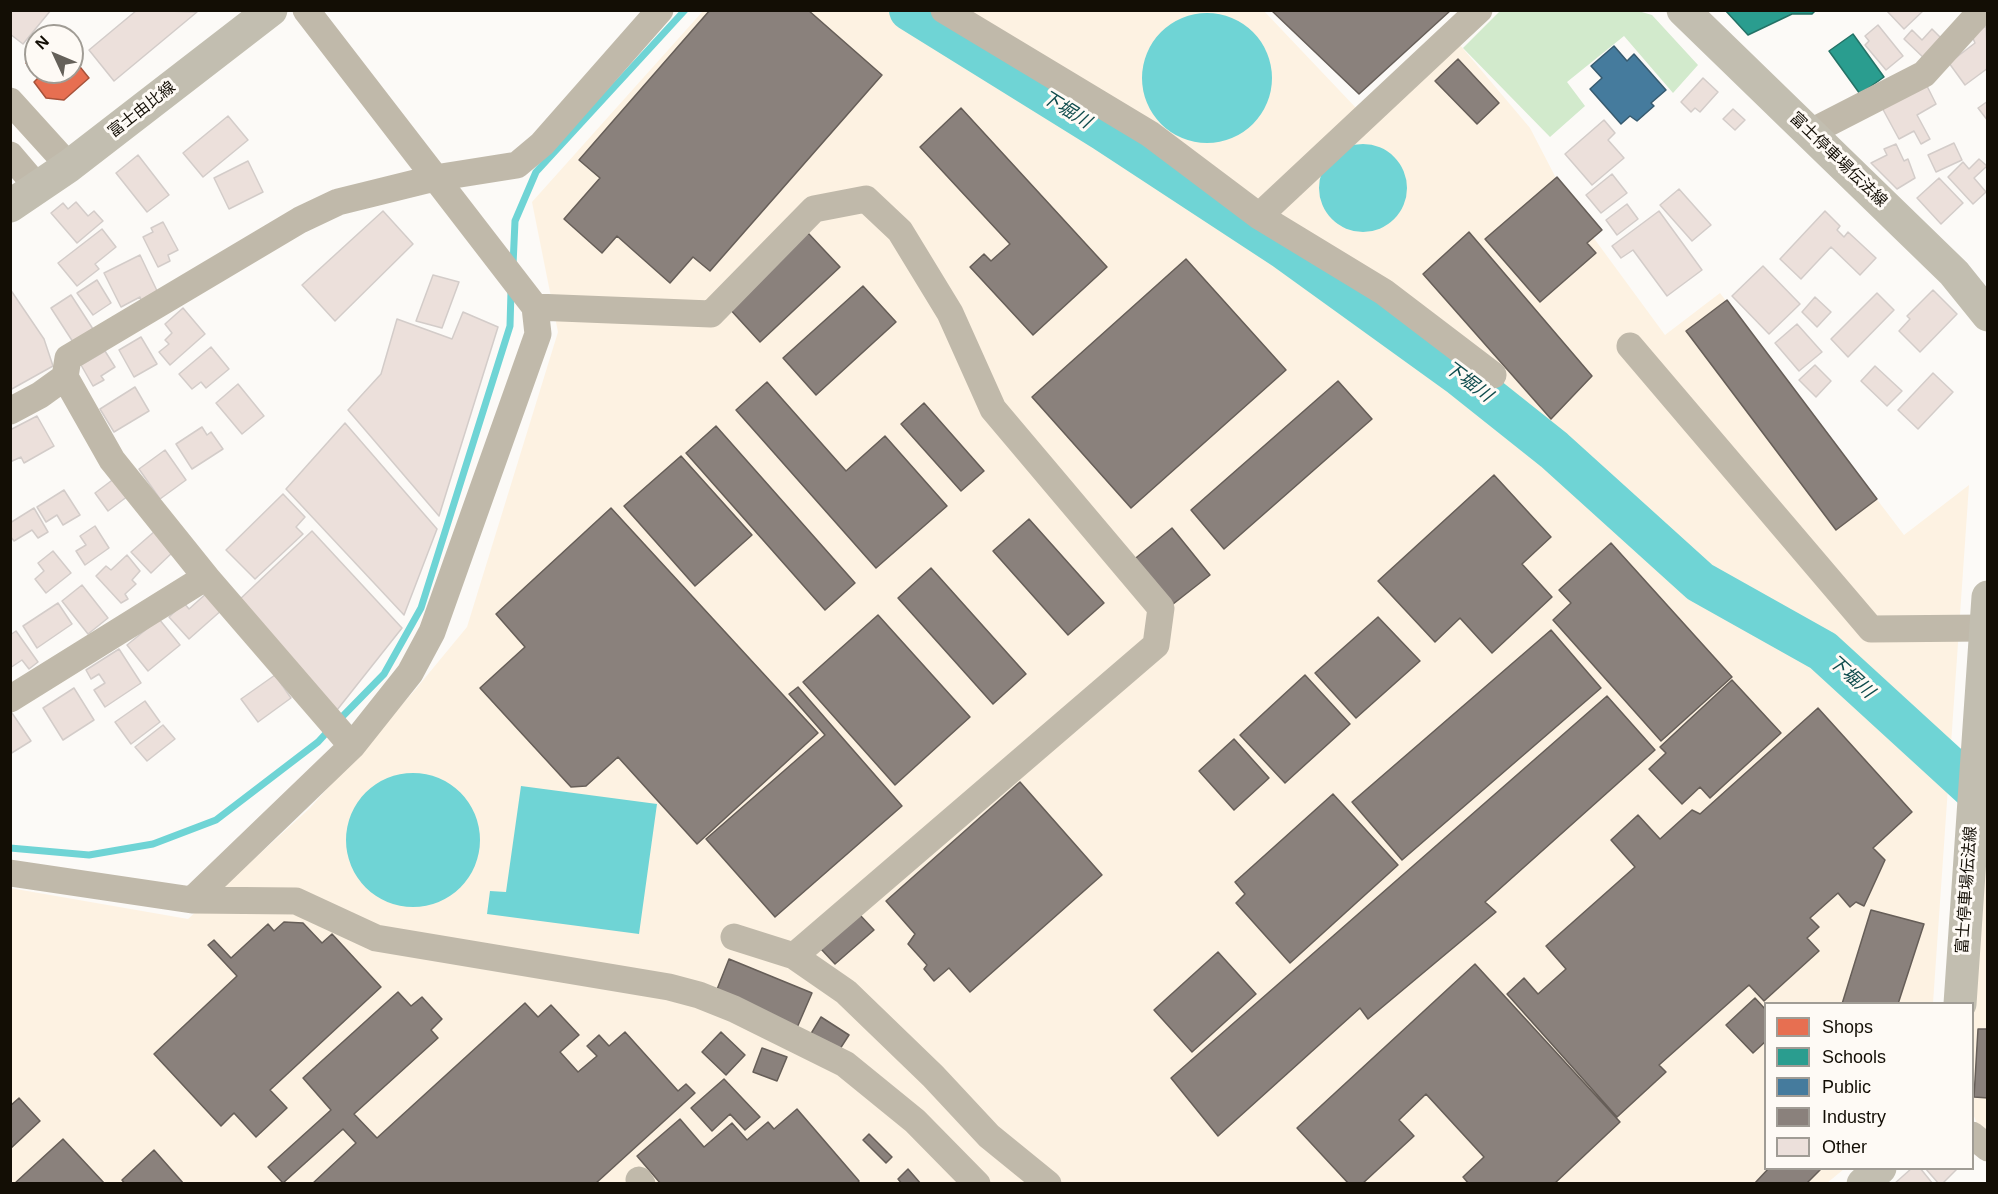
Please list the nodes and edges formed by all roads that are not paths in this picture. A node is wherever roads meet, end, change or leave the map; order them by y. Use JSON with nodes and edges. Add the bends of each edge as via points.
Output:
{"nodes":[{"id":1,"x":271,"y":10,"type":"edge"},
{"id":2,"x":306,"y":10,"type":"edge"},
{"id":3,"x":660,"y":10,"type":"edge"},
{"id":4,"x":944,"y":10,"type":"edge"},
{"id":5,"x":1479,"y":10,"type":"edge"},
{"id":6,"x":1683,"y":10,"type":"edge"},
{"id":7,"x":1982,"y":10,"type":"edge"},
{"id":8,"x":10,"y":101,"type":"edge"},
{"id":9,"x":1809,"y":133,"type":"junction"},
{"id":10,"x":10,"y":155,"type":"edge"},
{"id":11,"x":69,"y":166,"type":"junction"},
{"id":12,"x":435,"y":178,"type":"junction"},
{"id":13,"x":39,"y":189,"type":"junction"},
{"id":14,"x":10,"y":207,"type":"edge"},
{"id":15,"x":1259,"y":216,"type":"junction"},
{"id":16,"x":530,"y":300,"type":"junction"},
{"id":17,"x":1988,"y":315,"type":"edge"},
{"id":18,"x":1630,"y":346,"type":"dead end"},
{"id":19,"x":1493,"y":375,"type":"dead end"},
{"id":20,"x":65,"y":377,"type":"junction"},
{"id":21,"x":10,"y":411,"type":"edge"},
{"id":22,"x":206,"y":577,"type":"junction"},
{"id":23,"x":1986,"y":613,"type":"edge"},
{"id":24,"x":10,"y":699,"type":"edge"},
{"id":25,"x":348,"y":742,"type":"junction"},
{"id":26,"x":10,"y":873,"type":"edge"},
{"id":27,"x":192,"y":900,"type":"junction"},
{"id":28,"x":734,"y":937,"type":"dead end"},
{"id":29,"x":794,"y":956,"type":"junction"},
{"id":30,"x":1960,"y":1002,"type":"edge"},
{"id":31,"x":1974,"y":1137,"type":"edge"},
{"id":32,"x":1988,"y":1148,"type":"edge"},
{"id":33,"x":1878,"y":1170,"type":"edge"},
{"id":34,"x":977,"y":1184,"type":"edge"},
{"id":35,"x":1048,"y":1184,"type":"edge"},
{"id":36,"x":1863,"y":1184,"type":"edge"}],
"edges":[{"from":1,"to":11,"type":"main road","name":"富士由比線"},
{"from":2,"to":12,"type":"street"},
{"from":3,"to":12,"type":"street","via":[[542,144],[517,165]]},
{"from":4,"to":15,"type":"street","via":[[1150,134]]},
{"from":5,"to":15,"type":"street"},
{"from":6,"to":9,"type":"main road","name":"富士停車場伝法線"},
{"from":7,"to":9,"type":"street","via":[[1924,74]]},
{"from":8,"to":11,"type":"street"},
{"from":9,"to":17,"type":"main road","name":"富士停車場伝法線","via":[[1954,273]]},
{"from":10,"to":13,"type":"street"},
{"from":11,"to":13,"type":"main road","name":"富士由比線"},
{"from":12,"to":16,"type":"street"},
{"from":12,"to":20,"type":"street","via":[[338,202],[300,220],[68,358]]},
{"from":13,"to":14,"type":"main road","name":"富士由比線"},
{"from":15,"to":19,"type":"street","via":[[1384,292]]},
{"from":16,"to":25,"type":"street","via":[[538,334],[432,632],[410,673]]},
{"from":16,"to":29,"type":"street","via":[[711,314],[814,209],[866,199],[900,231],[950,313],[993,408],[1161,608],[1156,645]]},
{"from":18,"to":23,"type":"street","via":[[1871,629]]},
{"from":20,"to":21,"type":"street"},
{"from":20,"to":22,"type":"street","via":[[112,460]]},
{"from":22,"to":24,"type":"street"},
{"from":22,"to":25,"type":"street"},
{"from":23,"to":30,"type":"main road","name":"富士停車場伝法線"},
{"from":25,"to":27,"type":"street"},
{"from":26,"to":27,"type":"street"},
{"from":27,"to":34,"type":"street","via":[[296,901],[376,938],[699,995],[734,1008],[845,1064],[915,1121]]},
{"from":28,"to":29,"type":"street"},
{"from":29,"to":35,"type":"street","via":[[846,992],[989,1136]]},
{"from":31,"to":32,"type":"street"},
{"from":33,"to":36,"type":"main road"}]}
